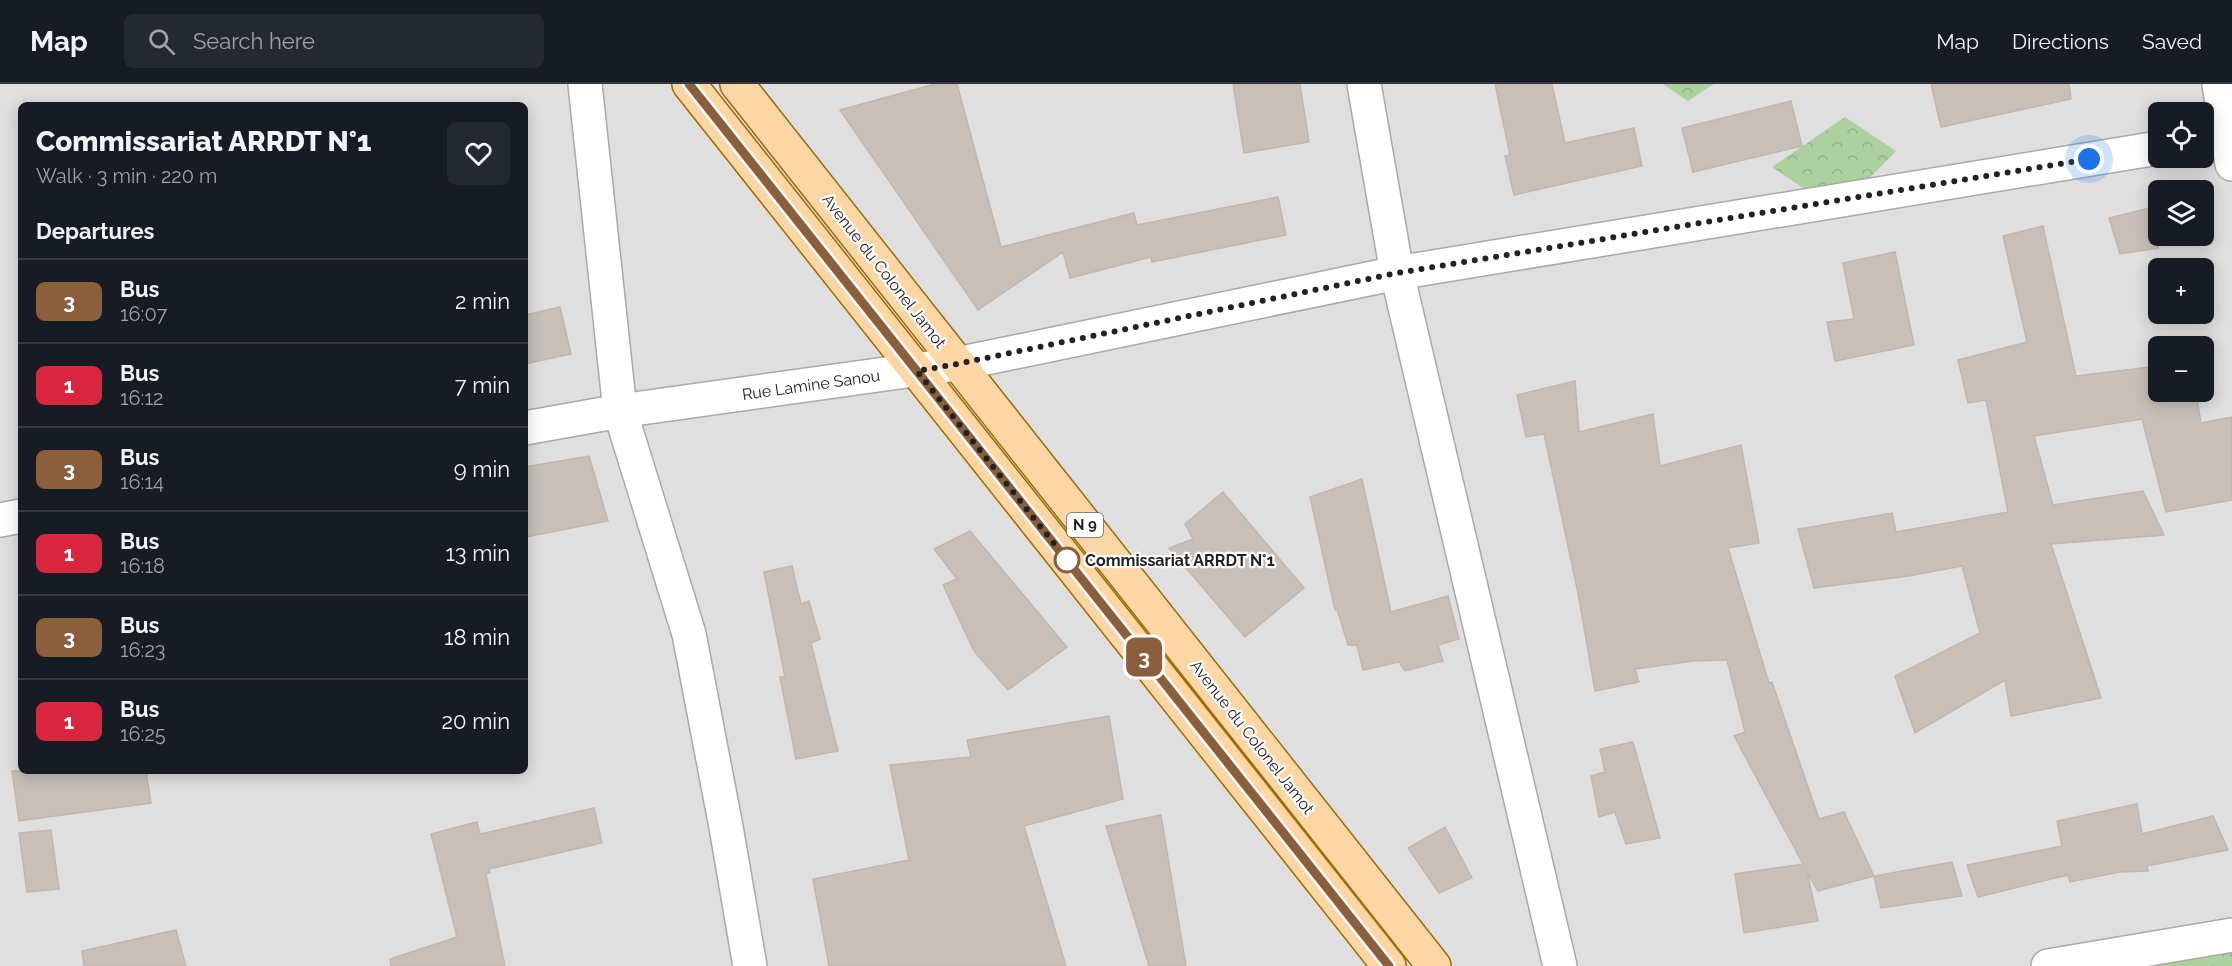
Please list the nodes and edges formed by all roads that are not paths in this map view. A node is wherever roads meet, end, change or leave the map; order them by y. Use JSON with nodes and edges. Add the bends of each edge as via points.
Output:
{"nodes":[{"id":1,"x":585,"y":84,"type":"edge"},
{"id":2,"x":689,"y":84,"type":"edge"},
{"id":3,"x":737,"y":84,"type":"edge"},
{"id":4,"x":1364,"y":84,"type":"edge"},
{"id":5,"x":2219,"y":84,"type":"edge"},
{"id":6,"x":2224,"y":144,"type":"edge"},
{"id":7,"x":2148,"y":150,"type":"edge"},
{"id":8,"x":1397,"y":273,"type":"junction"},
{"id":9,"x":957,"y":364,"type":"junction"},
{"id":10,"x":917,"y":371,"type":"junction"},
{"id":11,"x":620,"y":411,"type":"junction"},
{"id":12,"x":528,"y":427,"type":"edge"},
{"id":13,"x":18,"y":516,"type":"edge"},
{"id":14,"x":0,"y":519,"type":"edge"},
{"id":15,"x":2232,"y":935,"type":"edge"},
{"id":16,"x":750,"y":966,"type":"edge"},
{"id":17,"x":1389,"y":966,"type":"edge"},
{"id":18,"x":1434,"y":966,"type":"edge"},
{"id":19,"x":1560,"y":966,"type":"edge"},
{"id":20,"x":2048,"y":966,"type":"edge"}],
"edges":[{"from":1,"to":11,"type":"street"},
{"from":2,"to":10,"type":"main road","name":"Avenue du Colonel Jamot","number":"N 9"},
{"from":3,"to":9,"type":"main road","name":"Avenue du Colonel Jamot","number":"N 9"},
{"from":4,"to":8,"type":"street"},
{"from":5,"to":6,"type":"street"},
{"from":7,"to":8,"type":"street","name":"Rue Lamine Sanou"},
{"from":8,"to":9,"type":"street","name":"Rue Lamine Sanou"},
{"from":8,"to":19,"type":"street"},
{"from":9,"to":10,"type":"street","name":"Rue Lamine Sanou"},
{"from":9,"to":18,"type":"main road","name":"Avenue du Colonel Jamot","number":"N 9"},
{"from":10,"to":11,"type":"street","name":"Rue Lamine Sanou"},
{"from":10,"to":17,"type":"main road","name":"Avenue du Colonel Jamot","number":"N 9"},
{"from":11,"to":12,"type":"street","name":"Rue Lamine Sanou"},
{"from":11,"to":16,"type":"street","via":[[689,634]]},
{"from":13,"to":14,"type":"street"},
{"from":15,"to":20,"type":"street"}]}
